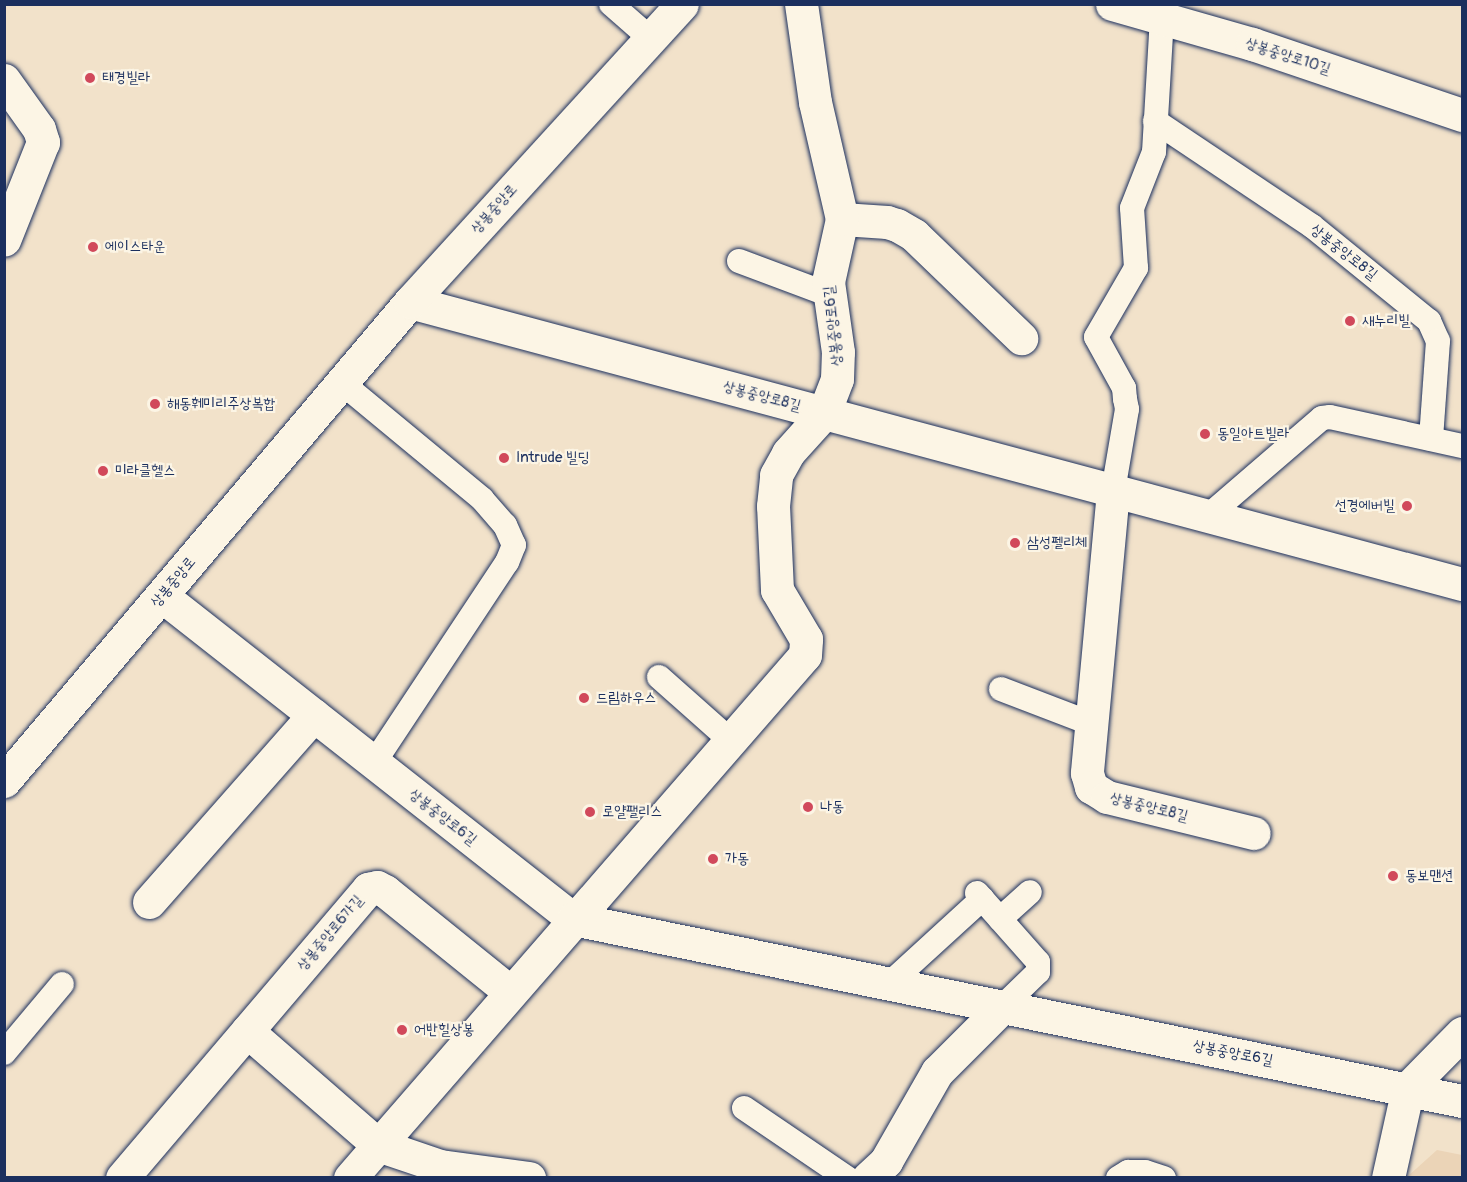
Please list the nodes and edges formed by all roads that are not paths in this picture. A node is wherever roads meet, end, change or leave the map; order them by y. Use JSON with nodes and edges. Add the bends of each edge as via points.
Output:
{"nodes":[{"id":1,"x":611,"y":4,"type":"edge"},
{"id":2,"x":682,"y":4,"type":"edge"},
{"id":3,"x":801,"y":4,"type":"edge"},
{"id":4,"x":1112,"y":4,"type":"edge"},
{"id":5,"x":1162,"y":19,"type":"junction"},
{"id":6,"x":651,"y":39,"type":"junction"},
{"id":7,"x":4,"y":80,"type":"edge"},
{"id":8,"x":1462,"y":115,"type":"edge"},
{"id":9,"x":1155,"y":121,"type":"junction"},
{"id":10,"x":842,"y":219,"type":"junction"},
{"id":11,"x":4,"y":240,"type":"edge"},
{"id":12,"x":739,"y":261,"type":"dead end"},
{"id":13,"x":830,"y":295,"type":"junction"},
{"id":14,"x":410,"y":302,"type":"junction"},
{"id":15,"x":1021,"y":338,"type":"dead end"},
{"id":16,"x":342,"y":383,"type":"junction"},
{"id":17,"x":824,"y":413,"type":"junction"},
{"id":18,"x":1431,"y":439,"type":"junction"},
{"id":19,"x":1462,"y":446,"type":"edge"},
{"id":20,"x":1113,"y":491,"type":"junction"},
{"id":21,"x":1208,"y":516,"type":"junction"},
{"id":22,"x":1462,"y":585,"type":"edge"},
{"id":23,"x":162,"y":596,"type":"junction"},
{"id":24,"x":659,"y":677,"type":"dead end"},
{"id":25,"x":1001,"y":689,"type":"dead end"},
{"id":26,"x":314,"y":715,"type":"junction"},
{"id":27,"x":1092,"y":724,"type":"junction"},
{"id":28,"x":730,"y":740,"type":"junction"},
{"id":29,"x":374,"y":763,"type":"junction"},
{"id":30,"x":4,"y":781,"type":"edge"},
{"id":31,"x":1254,"y":833,"type":"dead end"},
{"id":32,"x":1030,"y":892,"type":"dead end"},
{"id":33,"x":149,"y":902,"type":"dead end"},
{"id":34,"x":573,"y":919,"type":"junction"},
{"id":35,"x":1000,"y":919,"type":"junction"},
{"id":36,"x":890,"y":983,"type":"junction"},
{"id":37,"x":62,"y":984,"type":"dead end"},
{"id":38,"x":510,"y":992,"type":"junction"},
{"id":39,"x":1003,"y":1006,"type":"junction"},
{"id":40,"x":247,"y":1031,"type":"junction"},
{"id":41,"x":1462,"y":1033,"type":"edge"},
{"id":42,"x":4,"y":1053,"type":"edge"},
{"id":43,"x":1408,"y":1088,"type":"junction"},
{"id":44,"x":1462,"y":1101,"type":"edge"},
{"id":45,"x":744,"y":1108,"type":"dead end"},
{"id":46,"x":378,"y":1145,"type":"junction"},
{"id":47,"x":122,"y":1178,"type":"edge"},
{"id":48,"x":350,"y":1178,"type":"edge"},
{"id":49,"x":529,"y":1178,"type":"edge"},
{"id":50,"x":847,"y":1178,"type":"edge"},
{"id":51,"x":868,"y":1178,"type":"edge"},
{"id":52,"x":1118,"y":1178,"type":"edge"},
{"id":53,"x":1164,"y":1178,"type":"edge"},
{"id":54,"x":1388,"y":1178,"type":"edge"}],
"edges":[{"from":1,"to":6,"type":"lane"},
{"from":2,"to":6,"type":"street","name":"상봉중앙로"},
{"from":3,"to":10,"type":"street","name":"상봉중앙로6길","via":[[815,102]]},
{"from":4,"to":5,"type":"street","name":"상봉중앙로10길"},
{"from":5,"to":8,"type":"street","name":"상봉중앙로10길","via":[[1252,44]]},
{"from":5,"to":9,"type":"lane","name":"상봉중앙로8길"},
{"from":6,"to":14,"type":"street","name":"상봉중앙로"},
{"from":7,"to":11,"type":"street","via":[[39,129],[43,142]]},
{"from":9,"to":18,"type":"lane","name":"상봉중앙로8길","via":[[1312,226],[1429,321],[1438,341]]},
{"from":9,"to":20,"type":"lane","name":"상봉중앙로8길","via":[[1152,160],[1132,208],[1136,268],[1096,337],[1124,388],[1126,409]]},
{"from":10,"to":13,"type":"street","name":"상봉중앙로6길","via":[[828,273]]},
{"from":10,"to":15,"type":"street","via":[[887,222],[914,235]]},
{"from":12,"to":13,"type":"lane"},
{"from":13,"to":17,"type":"street","name":"상봉중앙로6길","via":[[838,352],[837,379]]},
{"from":14,"to":16,"type":"street","name":"상봉중앙로"},
{"from":14,"to":17,"type":"street","name":"상봉중앙로8길"},
{"from":16,"to":23,"type":"street","name":"상봉중앙로"},
{"from":16,"to":29,"type":"lane","via":[[482,499],[505,525],[514,546]]},
{"from":17,"to":20,"type":"street","name":"상봉중앙로8길"},
{"from":17,"to":28,"type":"street","name":"상봉중앙로6길","via":[[788,453],[776,476],[773,506],[777,590],[806,639],[805,655]]},
{"from":18,"to":19,"type":"lane"},
{"from":18,"to":21,"type":"lane","via":[[1322,418]]},
{"from":20,"to":21,"type":"street","name":"상봉중앙로8길"},
{"from":20,"to":27,"type":"street","name":"상봉중앙로8길"},
{"from":21,"to":22,"type":"street","name":"상봉중앙로8길"},
{"from":23,"to":26,"type":"street","name":"상봉중앙로6길"},
{"from":23,"to":30,"type":"street","name":"상봉중앙로"},
{"from":24,"to":28,"type":"lane"},
{"from":25,"to":27,"type":"lane"},
{"from":26,"to":29,"type":"street","name":"상봉중앙로6길"},
{"from":26,"to":33,"type":"street"},
{"from":27,"to":31,"type":"street","name":"상봉중앙로8길","via":[[1087,773],[1091,787],[1098,793]]},
{"from":28,"to":34,"type":"street","name":"상봉중앙로6길"},
{"from":29,"to":34,"type":"street","name":"상봉중앙로6길"},
{"from":32,"to":35,"type":"lane"},
{"from":34,"to":36,"type":"street","name":"상봉중앙로6길"},
{"from":34,"to":38,"type":"street"},
{"from":35,"to":36,"type":"lane","via":[[979,896]]},
{"from":35,"to":39,"type":"lane","via":[[1039,968]]},
{"from":36,"to":39,"type":"street","name":"상봉중앙로6길"},
{"from":37,"to":42,"type":"lane"},
{"from":38,"to":40,"type":"street","name":"상봉중앙로6가길","via":[[377,887],[361,895]]},
{"from":38,"to":46,"type":"street"},
{"from":39,"to":43,"type":"street","name":"상봉중앙로6길"},
{"from":39,"to":51,"type":"street","via":[[937,1072],[886,1161]]},
{"from":40,"to":46,"type":"street"},
{"from":40,"to":47,"type":"street","name":"상봉중앙로6가길"},
{"from":41,"to":43,"type":"street"},
{"from":43,"to":44,"type":"street","name":"상봉중앙로6길"},
{"from":43,"to":54,"type":"street"},
{"from":45,"to":50,"type":"lane"},
{"from":46,"to":48,"type":"street"},
{"from":46,"to":49,"type":"street","via":[[440,1166]]},
{"from":52,"to":53,"type":"lane","via":[[1128,1172]]}]}
